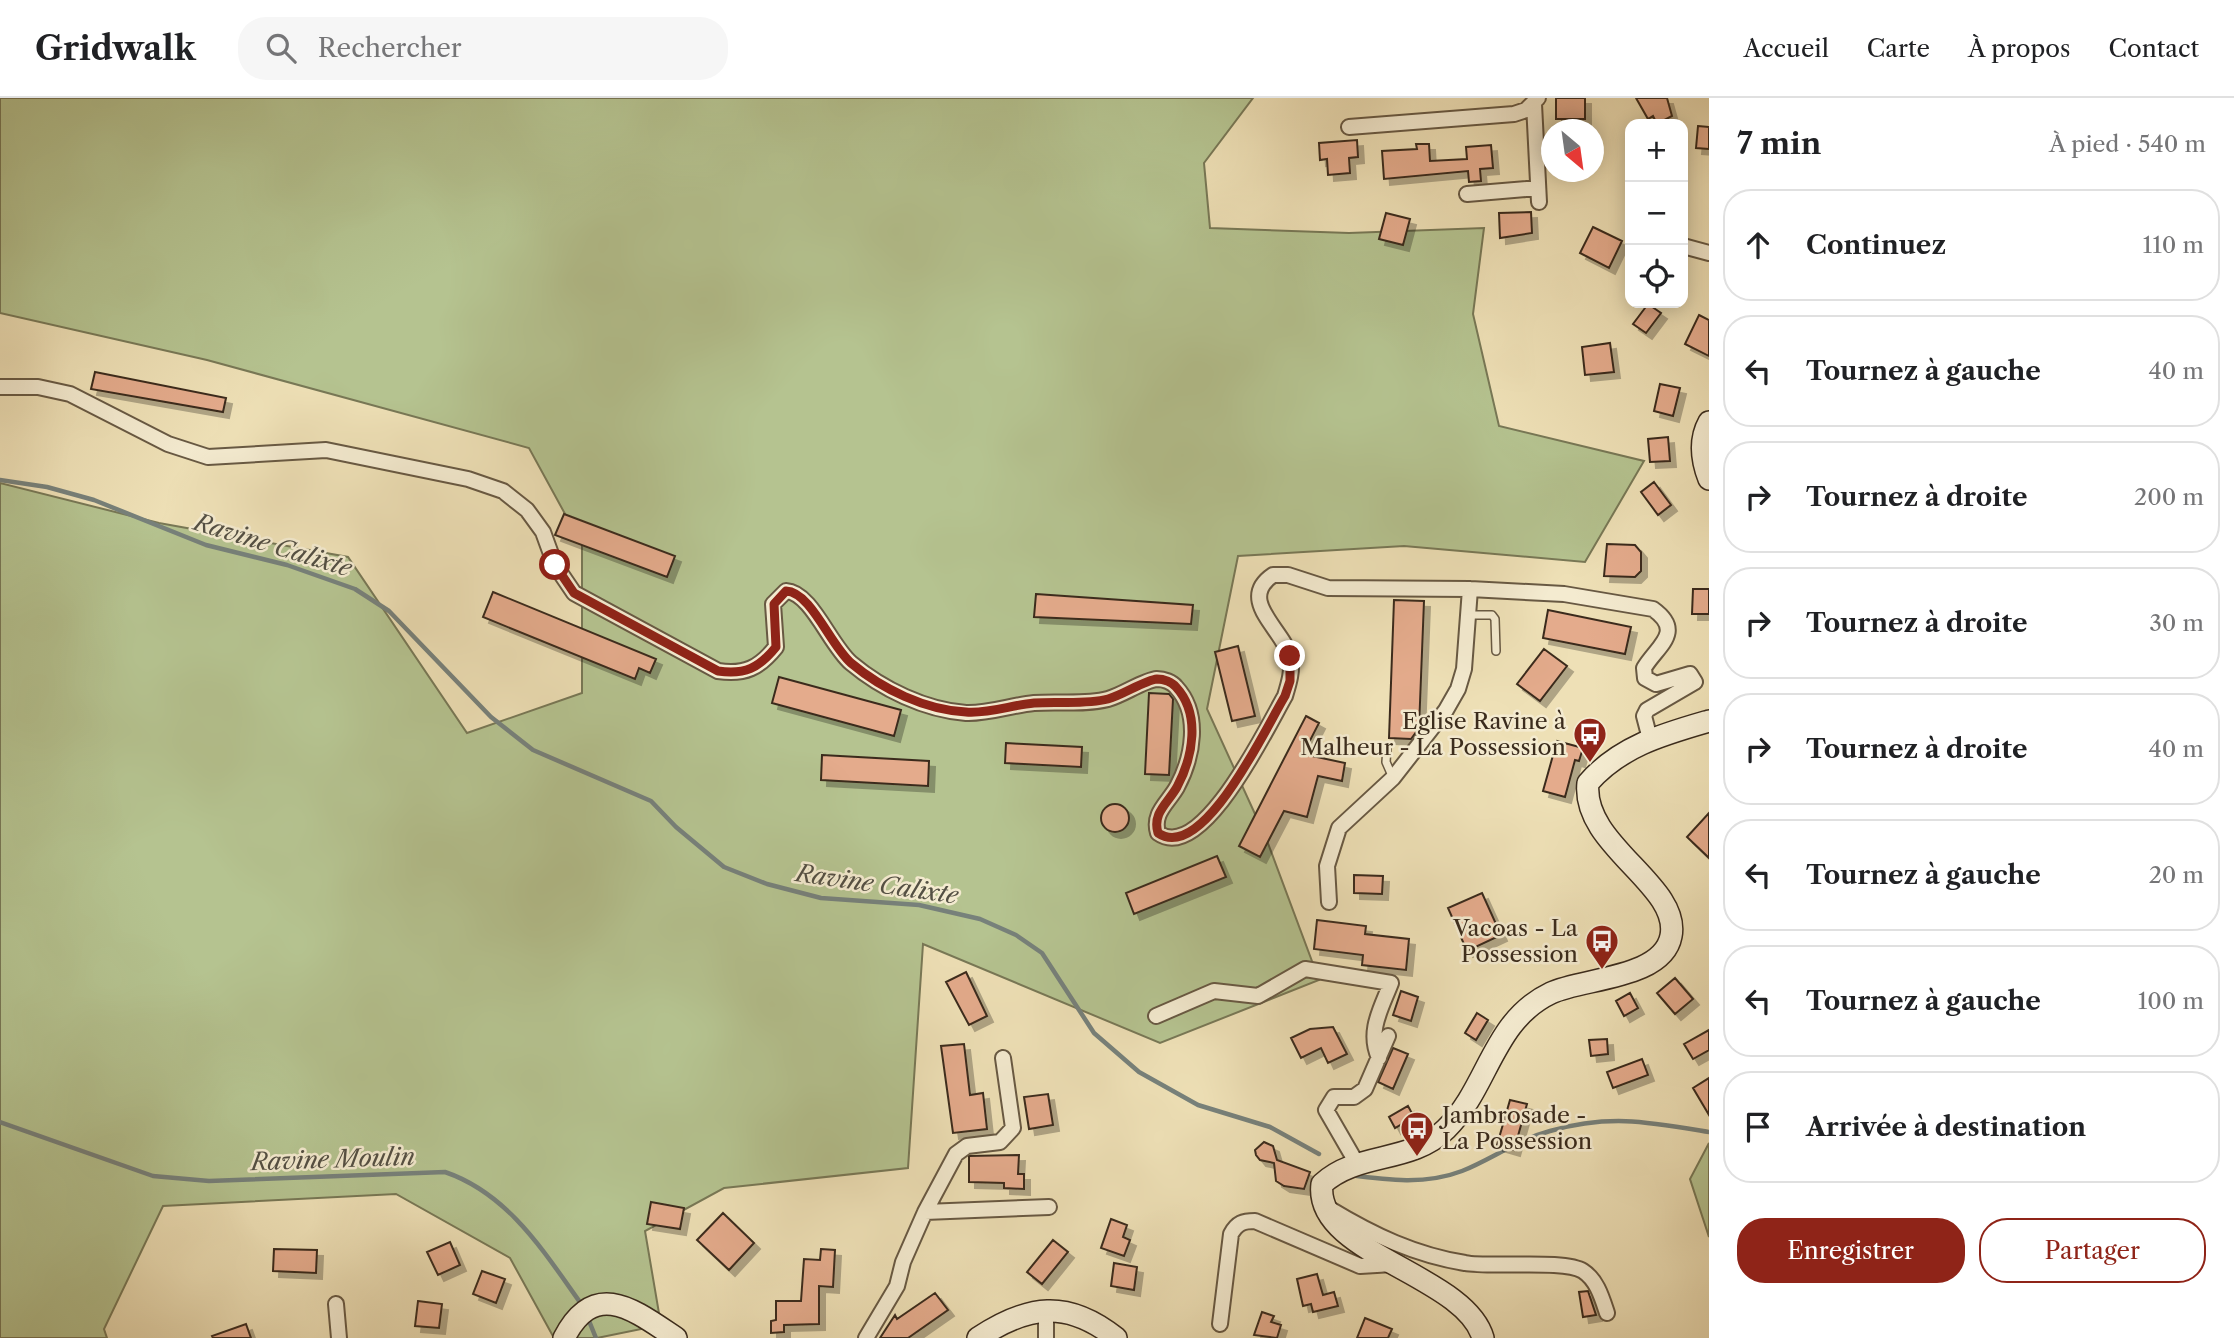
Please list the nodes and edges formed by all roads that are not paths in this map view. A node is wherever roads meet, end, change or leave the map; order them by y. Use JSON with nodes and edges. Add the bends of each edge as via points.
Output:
{"nodes":[{"id":1,"x":1536,"y":101,"type":"edge"},
{"id":2,"x":1349,"y":127,"type":"dead end"},
{"id":3,"x":1467,"y":194,"type":"dead end"},
{"id":4,"x":1688,"y":247,"type":"edge"},
{"id":5,"x":1709,"y":253,"type":"edge"},
{"id":6,"x":0,"y":387,"type":"edge"},
{"id":7,"x":1709,"y":422,"type":"edge"},
{"id":8,"x":1709,"y":480,"type":"edge"},
{"id":9,"x":1470,"y":589,"type":"junction"},
{"id":10,"x":1468,"y":615,"type":"junction"},
{"id":11,"x":1496,"y":651,"type":"dead end"},
{"id":12,"x":1709,"y":721,"type":"edge"},
{"id":13,"x":1650,"y":739,"type":"junction"},
{"id":14,"x":1387,"y":747,"type":"dead end"},
{"id":15,"x":1393,"y":778,"type":"junction"},
{"id":16,"x":1329,"y":902,"type":"dead end"},
{"id":17,"x":1156,"y":1016,"type":"dead end"},
{"id":18,"x":1388,"y":1036,"type":"dead end"},
{"id":19,"x":1003,"y":1058,"type":"dead end"},
{"id":20,"x":1379,"y":1058,"type":"junction"},
{"id":21,"x":1356,"y":1162,"type":"junction"},
{"id":22,"x":1326,"y":1206,"type":"junction"},
{"id":23,"x":1049,"y":1207,"type":"dead end"},
{"id":24,"x":925,"y":1212,"type":"junction"},
{"id":25,"x":1393,"y":1264,"type":"junction"},
{"id":26,"x":336,"y":1304,"type":"dead end"},
{"id":27,"x":1046,"y":1311,"type":"junction"},
{"id":28,"x":1607,"y":1313,"type":"dead end"},
{"id":29,"x":1220,"y":1324,"type":"dead end"},
{"id":30,"x":570,"y":1329,"type":"edge"},
{"id":31,"x":1487,"y":1337,"type":"edge"},
{"id":32,"x":340,"y":1338,"type":"edge"},
{"id":33,"x":676,"y":1338,"type":"edge"},
{"id":34,"x":866,"y":1338,"type":"edge"},
{"id":35,"x":978,"y":1338,"type":"edge"},
{"id":36,"x":1046,"y":1338,"type":"edge"},
{"id":37,"x":1116,"y":1338,"type":"edge"}],
"edges":[{"from":1,"to":2,"type":"street","via":[[1514,114]]},
{"from":1,"to":3,"type":"street","via":[[1538,195]]},
{"from":4,"to":5,"type":"street"},
{"from":6,"to":9,"type":"street","via":[[38,387],[70,394],[168,444],[208,457],[326,450],[468,479],[503,491],[527,510],[543,531],[555,565],[574,593],[718,671],[738,674],[764,662],[776,647],[774,604],[786,591],[795,591],[851,663],[925,705],[968,713],[1032,703],[1105,700],[1158,679],[1167,681],[1184,698],[1194,731],[1178,786],[1156,817],[1158,833],[1175,839],[1204,824],[1219,805],[1285,696],[1290,656],[1262,612],[1259,601],[1265,580],[1288,575],[1328,588]]},
{"from":7,"to":8,"type":"main road","via":[[1703,432],[1703,450]]},
{"from":9,"to":10,"type":"street"},
{"from":9,"to":13,"type":"street","via":[[1564,594],[1661,614],[1668,630],[1666,641],[1644,668],[1644,678],[1656,684],[1690,674],[1695,682],[1649,707],[1644,716]]},
{"from":10,"to":11,"type":"lane","via":[[1492,615]]},
{"from":10,"to":15,"type":"street","via":[[1458,689]]},
{"from":12,"to":13,"type":"main road"},
{"from":13,"to":21,"type":"main road","via":[[1601,768],[1588,783],[1587,794],[1600,828],[1668,913],[1671,935],[1665,949],[1636,971],[1554,992],[1530,1004],[1499,1040],[1461,1111],[1446,1129],[1403,1154]]},
{"from":14,"to":15,"type":"lane","via":[[1386,762]]},
{"from":15,"to":16,"type":"street","via":[[1345,820],[1333,838],[1327,866]]},
{"from":17,"to":20,"type":"street","via":[[1214,991],[1258,996],[1305,969],[1391,983],[1373,1031]]},
{"from":18,"to":20,"type":"street"},
{"from":19,"to":24,"type":"street","via":[[1013,1128],[1000,1142],[961,1149]]},
{"from":20,"to":21,"type":"street","via":[[1360,1094],[1334,1097],[1326,1110]]},
{"from":21,"to":22,"type":"main road","via":[[1322,1184]]},
{"from":22,"to":25,"type":"main road","via":[[1356,1243]]},
{"from":22,"to":28,"type":"street","via":[[1397,1246],[1431,1257],[1468,1264],[1575,1267],[1592,1280]]},
{"from":23,"to":24,"type":"street"},
{"from":24,"to":34,"type":"street","via":[[897,1286]]},
{"from":25,"to":29,"type":"street","via":[[1360,1266],[1245,1221],[1231,1234]]},
{"from":25,"to":31,"type":"main road","via":[[1455,1300]]},
{"from":26,"to":32,"type":"street"},
{"from":27,"to":35,"type":"main road","via":[[1007,1319]]},
{"from":27,"to":36,"type":"street"},
{"from":27,"to":37,"type":"main road","via":[[1087,1320]]},
{"from":30,"to":33,"type":"main road","via":[[588,1307],[610,1304],[637,1313]]}]}
